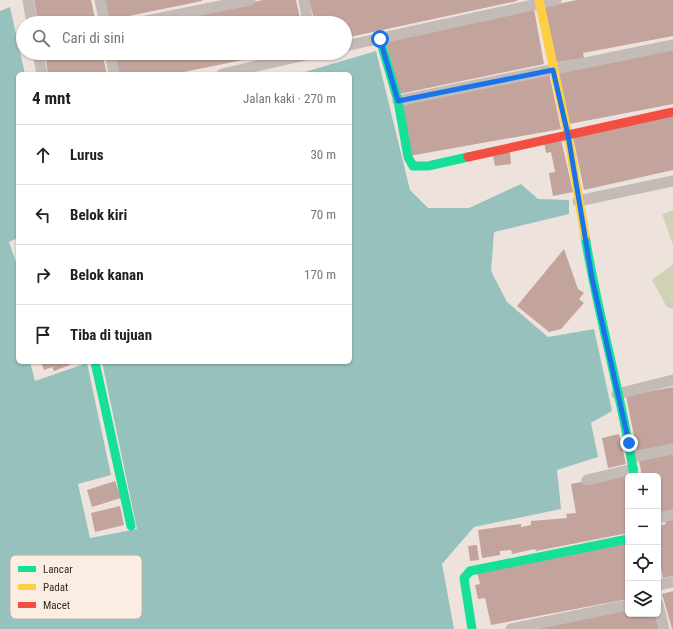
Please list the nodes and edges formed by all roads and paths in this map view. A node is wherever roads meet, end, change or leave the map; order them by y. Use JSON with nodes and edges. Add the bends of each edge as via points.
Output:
{"nodes":[{"id":1,"x":28,"y":0,"type":"edge"},
{"id":2,"x":100,"y":0,"type":"edge"},
{"id":3,"x":250,"y":0,"type":"edge"},
{"id":4,"x":304,"y":0,"type":"edge"},
{"id":5,"x":556,"y":0,"type":"edge"},
{"id":6,"x":539,"y":2,"type":"edge"},
{"id":7,"x":31,"y":16,"type":"edge"},
{"id":8,"x":103,"y":16,"type":"edge"},
{"id":9,"x":171,"y":16,"type":"edge"},
{"id":10,"x":307,"y":16,"type":"edge"},
{"id":11,"x":380,"y":39,"type":"junction"},
{"id":12,"x":352,"y":45,"type":"edge"},
{"id":13,"x":673,"y":45,"type":"edge"},
{"id":14,"x":39,"y":60,"type":"edge"},
{"id":15,"x":111,"y":60,"type":"edge"},
{"id":16,"x":283,"y":60,"type":"edge"},
{"id":17,"x":553,"y":70,"type":"junction"},
{"id":18,"x":42,"y":72,"type":"edge"},
{"id":19,"x":114,"y":72,"type":"edge"},
{"id":20,"x":231,"y":72,"type":"edge"},
{"id":21,"x":398,"y":101,"type":"junction"},
{"id":22,"x":673,"y":112,"type":"edge"},
{"id":23,"x":568,"y":135,"type":"junction"},
{"id":24,"x":673,"y":181,"type":"edge"},
{"id":25,"x":578,"y":201,"type":"junction"},
{"id":26,"x":95,"y":364,"type":"edge"},
{"id":27,"x":673,"y":380,"type":"edge"},
{"id":28,"x":617,"y":394,"type":"junction"},
{"id":29,"x":673,"y":449,"type":"edge"},
{"id":30,"x":632,"y":457,"type":"junction"},
{"id":31,"x":634,"y":473,"type":"edge"},
{"id":32,"x":625,"y":474,"type":"edge"},
{"id":33,"x":586,"y":480,"type":"dead end"},
{"id":34,"x":673,"y":515,"type":"edge"},
{"id":35,"x":661,"y":517,"type":"edge"},
{"id":36,"x":131,"y":526,"type":"dead end"},
{"id":37,"x":625,"y":540,"type":"edge"},
{"id":38,"x":673,"y":582,"type":"edge"},
{"id":39,"x":661,"y":584,"type":"edge"},
{"id":40,"x":625,"y":606,"type":"edge"},
{"id":41,"x":661,"y":616,"type":"edge"},
{"id":42,"x":472,"y":629,"type":"edge"},
{"id":43,"x":511,"y":629,"type":"edge"},
{"id":44,"x":664,"y":629,"type":"edge"}],
"edges":[{"from":1,"to":7,"type":"street"},
{"from":2,"to":8,"type":"street"},
{"from":3,"to":9,"type":"street"},
{"from":4,"to":10,"type":"street"},
{"from":5,"to":6,"type":"street"},
{"from":6,"to":11,"type":"street"},
{"from":6,"to":17,"type":"street"},
{"from":11,"to":12,"type":"street"},
{"from":11,"to":21,"type":"street"},
{"from":13,"to":17,"type":"street"},
{"from":14,"to":18,"type":"street"},
{"from":15,"to":19,"type":"street"},
{"from":16,"to":20,"type":"street"},
{"from":17,"to":21,"type":"street"},
{"from":17,"to":23,"type":"street"},
{"from":21,"to":23,"type":"street","via":[[408,157],[413,166],[428,166]]},
{"from":22,"to":23,"type":"street"},
{"from":23,"to":25,"type":"street"},
{"from":24,"to":25,"type":"street"},
{"from":25,"to":28,"type":"street"},
{"from":26,"to":36,"type":"street"},
{"from":27,"to":28,"type":"street"},
{"from":28,"to":30,"type":"street"},
{"from":29,"to":30,"type":"street"},
{"from":30,"to":31,"type":"street"},
{"from":32,"to":33,"type":"street"},
{"from":34,"to":35,"type":"street"},
{"from":37,"to":42,"type":"street","via":[[470,571],[464,578]]},
{"from":38,"to":39,"type":"street"},
{"from":40,"to":43,"type":"street"},
{"from":41,"to":44,"type":"street"}]}
